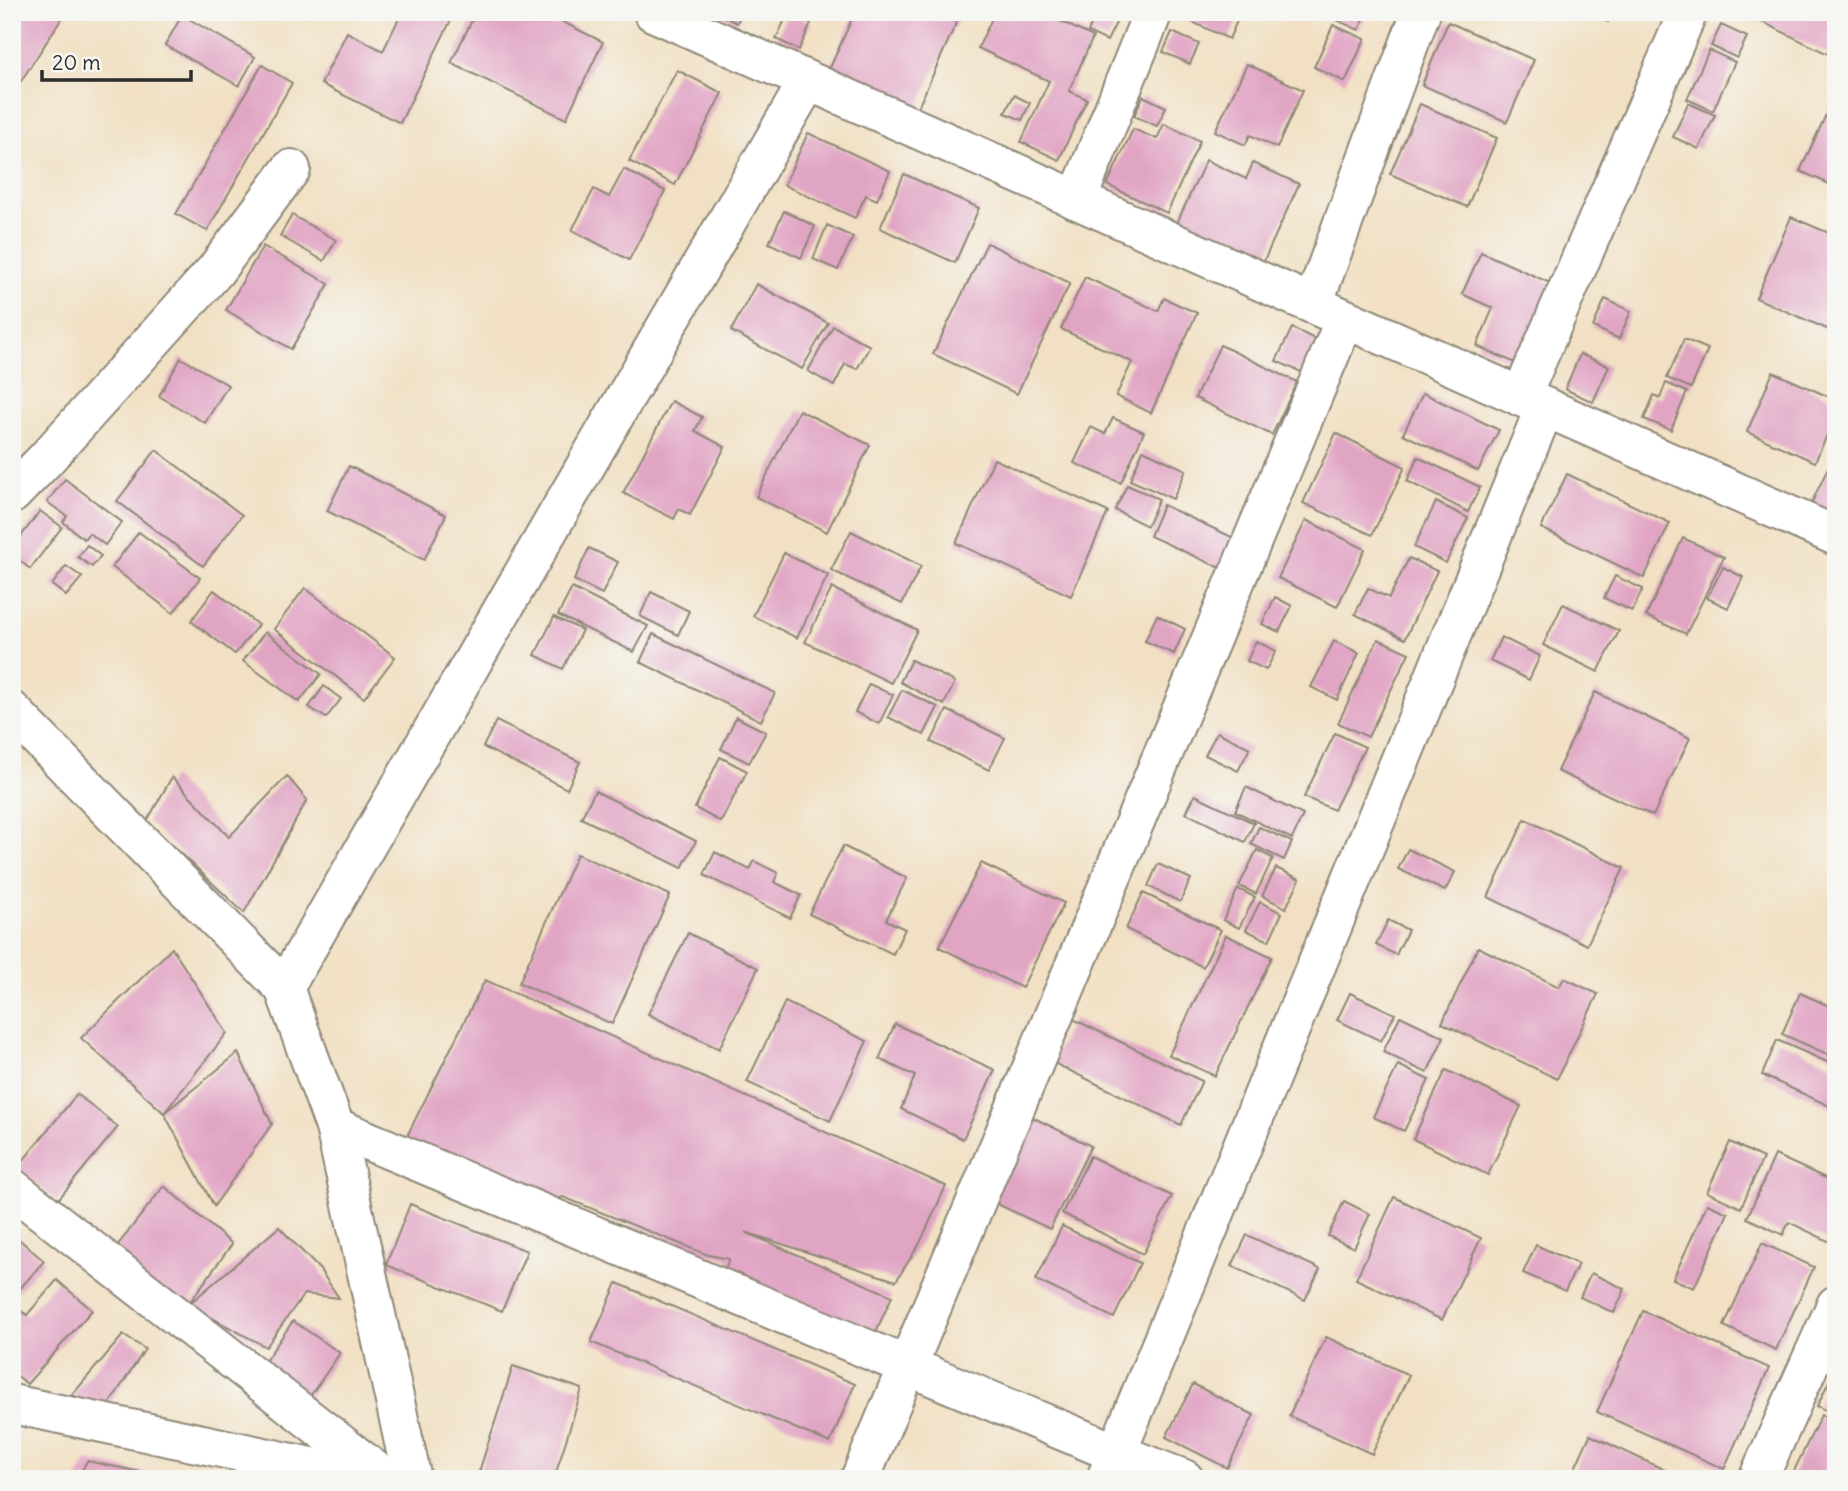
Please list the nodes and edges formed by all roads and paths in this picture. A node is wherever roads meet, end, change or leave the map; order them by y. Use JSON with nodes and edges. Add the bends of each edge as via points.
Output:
{"nodes":[{"id":1,"x":653,"y":12,"type":"edge"},
{"id":2,"x":1153,"y":12,"type":"edge"},
{"id":3,"x":1421,"y":12,"type":"edge"},
{"id":4,"x":1688,"y":12,"type":"edge"},
{"id":5,"x":808,"y":81,"type":"junction"},
{"id":6,"x":291,"y":169,"type":"dead end"},
{"id":7,"x":1077,"y":200,"type":"junction"},
{"id":8,"x":1329,"y":312,"type":"junction"},
{"id":9,"x":1533,"y":402,"type":"junction"},
{"id":10,"x":12,"y":494,"type":"edge"},
{"id":11,"x":1836,"y":536,"type":"edge"},
{"id":12,"x":12,"y":712,"type":"edge"},
{"id":13,"x":284,"y":988,"type":"junction"},
{"id":14,"x":335,"y":1127,"type":"junction"},
{"id":15,"x":12,"y":1188,"type":"edge"},
{"id":16,"x":1836,"y":1305,"type":"edge"},
{"id":17,"x":907,"y":1365,"type":"junction"},
{"id":18,"x":12,"y":1404,"type":"edge"},
{"id":19,"x":1111,"y":1466,"type":"edge"},
{"id":20,"x":356,"y":1479,"type":"edge"},
{"id":21,"x":386,"y":1479,"type":"edge"},
{"id":22,"x":412,"y":1479,"type":"edge"},
{"id":23,"x":860,"y":1479,"type":"edge"},
{"id":24,"x":1184,"y":1479,"type":"edge"},
{"id":25,"x":1758,"y":1479,"type":"edge"}],
"edges":[{"from":1,"to":5,"type":"street"},
{"from":2,"to":7,"type":"street"},
{"from":3,"to":8,"type":"street"},
{"from":4,"to":9,"type":"street"},
{"from":5,"to":7,"type":"street"},
{"from":5,"to":13,"type":"street"},
{"from":6,"to":10,"type":"street","via":[[215,271]]},
{"from":7,"to":8,"type":"street"},
{"from":8,"to":9,"type":"street"},
{"from":8,"to":17,"type":"street"},
{"from":9,"to":11,"type":"street"},
{"from":9,"to":19,"type":"street"},
{"from":12,"to":13,"type":"street"},
{"from":13,"to":14,"type":"street"},
{"from":14,"to":17,"type":"street"},
{"from":14,"to":22,"type":"street"},
{"from":15,"to":21,"type":"street"},
{"from":16,"to":25,"type":"street"},
{"from":17,"to":19,"type":"street"},
{"from":17,"to":23,"type":"street"},
{"from":18,"to":20,"type":"street"},
{"from":19,"to":24,"type":"street"}]}
